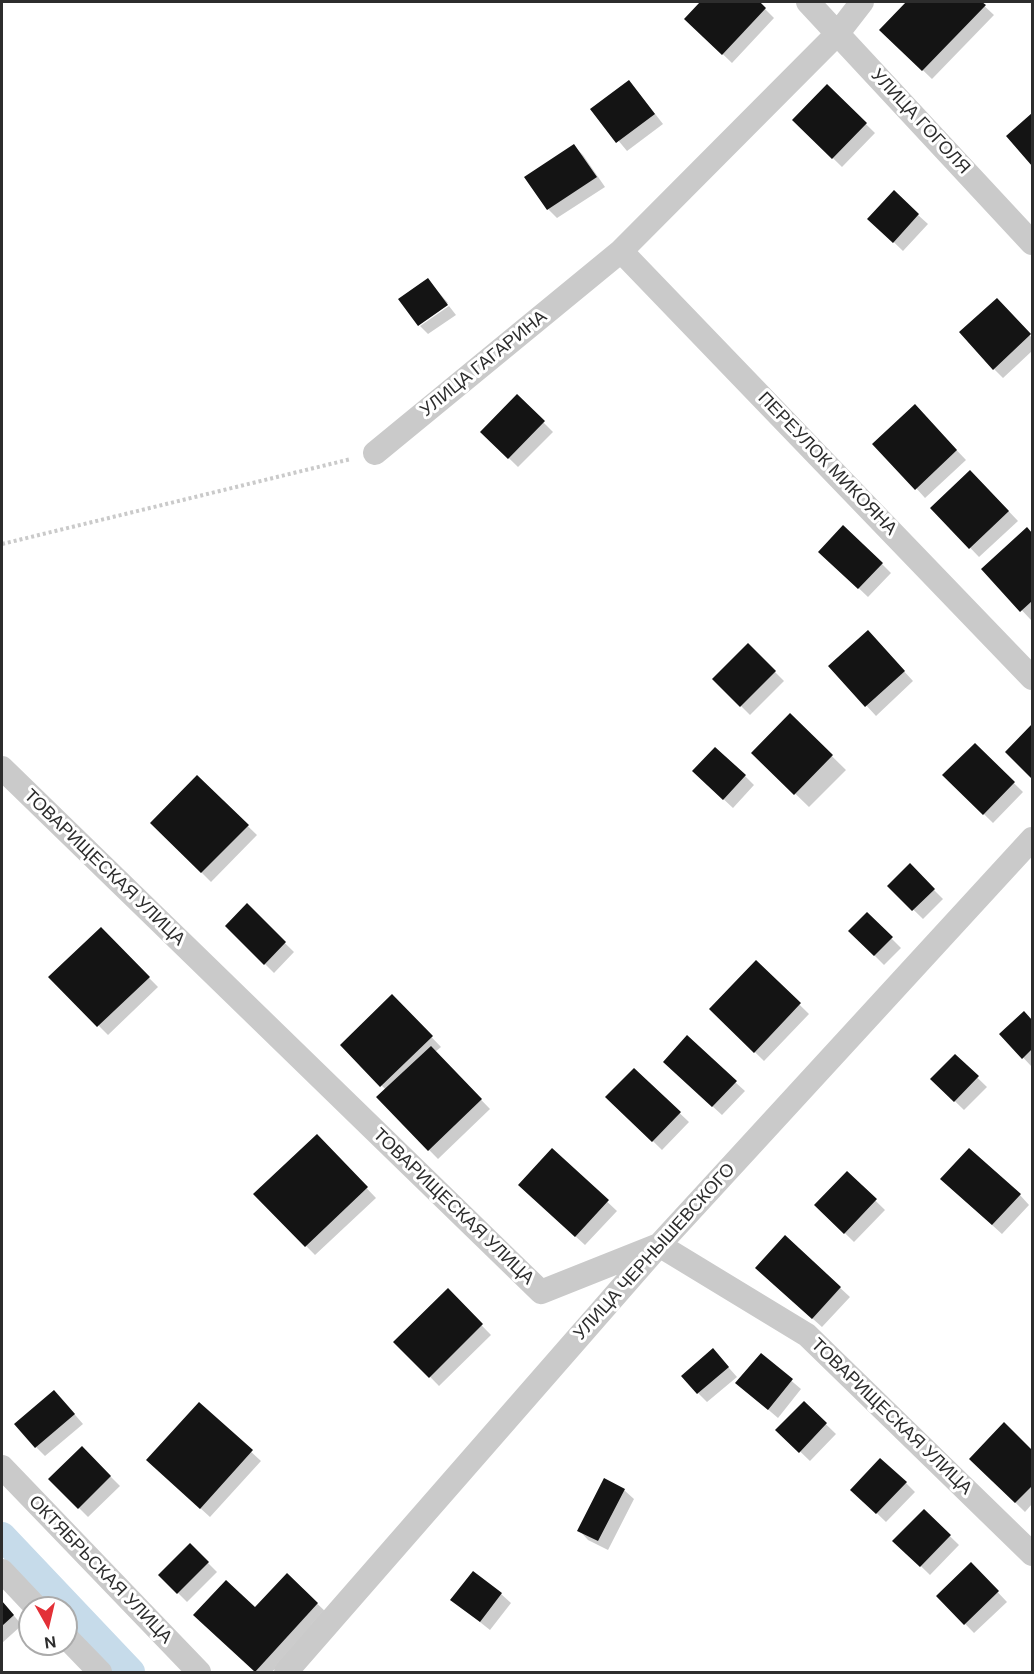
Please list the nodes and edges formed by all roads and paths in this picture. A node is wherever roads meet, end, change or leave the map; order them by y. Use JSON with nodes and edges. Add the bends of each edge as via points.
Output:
{"nodes":[{"id":1,"x":808,"y":2,"type":"edge"},
{"id":2,"x":862,"y":2,"type":"edge"},
{"id":3,"x":838,"y":33,"type":"junction"},
{"id":4,"x":1032,"y":243,"type":"edge"},
{"id":5,"x":621,"y":251,"type":"junction"},
{"id":6,"x":375,"y":453,"type":"joint"},
{"id":7,"x":2,"y":544,"type":"edge"},
{"id":8,"x":1032,"y":678,"type":"edge"},
{"id":9,"x":2,"y":768,"type":"edge"},
{"id":10,"x":1032,"y":839,"type":"edge"},
{"id":11,"x":659,"y":1245,"type":"junction"},
{"id":12,"x":2,"y":1467,"type":"edge"},
{"id":13,"x":1032,"y":1554,"type":"edge"},
{"id":14,"x":2,"y":1571,"type":"edge"},
{"id":15,"x":26,"y":1596,"type":"edge"},
{"id":16,"x":78,"y":1649,"type":"edge"},
{"id":17,"x":100,"y":1672,"type":"edge"},
{"id":18,"x":199,"y":1672,"type":"edge"},
{"id":19,"x":286,"y":1672,"type":"edge"}],
"edges":[{"from":1,"to":3,"type":"street","name":"УЛИЦА ГОГОЛЯ"},
{"from":2,"to":3,"type":"street","name":"УЛИЦА ГАГАРИНА"},
{"from":3,"to":4,"type":"street","name":"УЛИЦА ГОГОЛЯ"},
{"from":3,"to":5,"type":"street","name":"УЛИЦА ГАГАРИНА"},
{"from":5,"to":6,"type":"street","name":"УЛИЦА ГАГАРИНА"},
{"from":5,"to":8,"type":"street","name":"ПЕРЕУЛОК МИКОЯНА"},
{"from":6,"to":7,"type":"path"},
{"from":9,"to":11,"type":"street","name":"ТОВАРИЩЕСКАЯ УЛИЦА","via":[[541,1292]]},
{"from":10,"to":11,"type":"street","name":"УЛИЦА ЧЕРНЫШЕВСКОГО"},
{"from":11,"to":13,"type":"street","name":"ТОВАРИЩЕСКАЯ УЛИЦА","via":[[807,1335]]},
{"from":11,"to":19,"type":"street","name":"УЛИЦА ЧЕРНЫШЕВСКОГО"},
{"from":12,"to":18,"type":"street","name":"ОКТЯБРЬСКАЯ УЛИЦА"},
{"from":14,"to":15,"type":"street"},
{"from":16,"to":17,"type":"street"}]}
